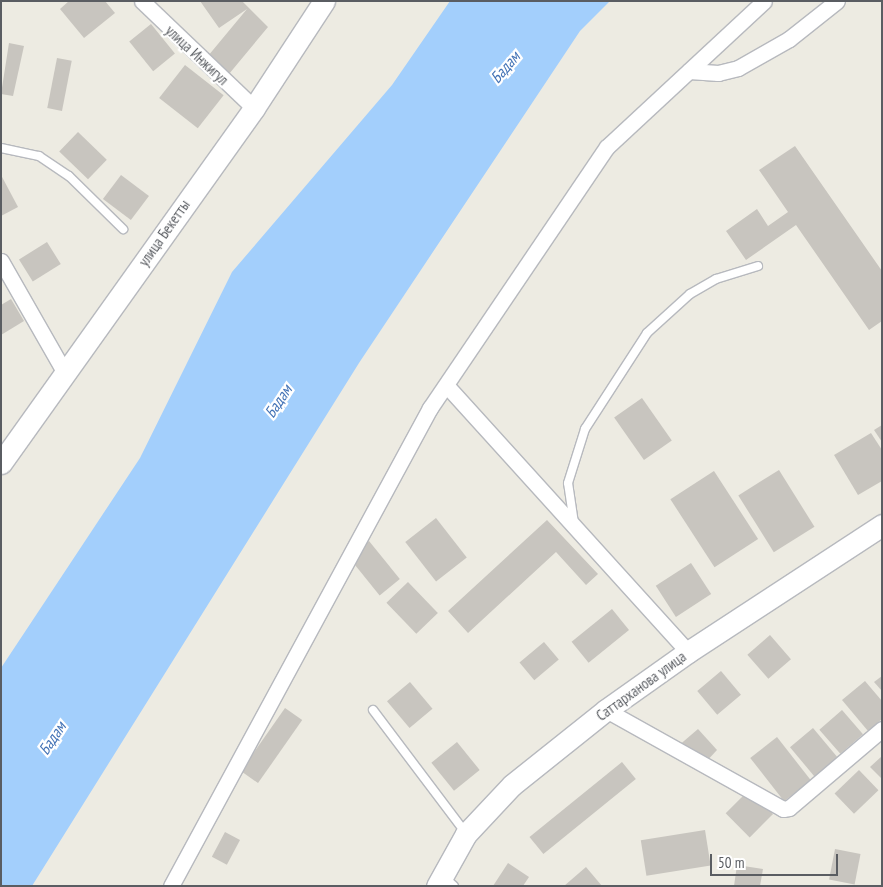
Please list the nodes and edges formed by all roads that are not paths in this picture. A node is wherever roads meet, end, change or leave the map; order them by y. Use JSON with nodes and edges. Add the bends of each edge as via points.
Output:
{"nodes":[{"id":1,"x":142,"y":1,"type":"edge"},
{"id":2,"x":324,"y":1,"type":"edge"},
{"id":3,"x":764,"y":1,"type":"edge"},
{"id":4,"x":836,"y":1,"type":"edge"},
{"id":5,"x":689,"y":71,"type":"junction"},
{"id":6,"x":254,"y":108,"type":"junction"},
{"id":7,"x":1,"y":148,"type":"edge"},
{"id":8,"x":123,"y":230,"type":"dead end"},
{"id":9,"x":1,"y":261,"type":"edge"},
{"id":10,"x":758,"y":266,"type":"dead end"},
{"id":11,"x":65,"y":373,"type":"junction"},
{"id":12,"x":447,"y":386,"type":"junction"},
{"id":13,"x":1,"y":463,"type":"edge"},
{"id":14,"x":882,"y":525,"type":"edge"},
{"id":15,"x":575,"y":530,"type":"junction"},
{"id":16,"x":688,"y":652,"type":"junction"},
{"id":17,"x":372,"y":710,"type":"dead end"},
{"id":18,"x":606,"y":710,"type":"junction"},
{"id":19,"x":882,"y":729,"type":"edge"},
{"id":20,"x":466,"y":834,"type":"junction"},
{"id":21,"x":445,"y":882,"type":"edge"},
{"id":22,"x":171,"y":886,"type":"edge"}],
"edges":[{"from":1,"to":6,"type":"street","name":"улица Инжигул"},
{"from":2,"to":6,"type":"street","name":"улица Бекетты"},
{"from":3,"to":5,"type":"street"},
{"from":4,"to":5,"type":"street","via":[[789,39],[738,68],[718,73]]},
{"from":5,"to":12,"type":"street","via":[[608,147]]},
{"from":6,"to":11,"type":"street","name":"улица Бекетты"},
{"from":7,"to":8,"type":"lane","via":[[39,156],[69,176]]},
{"from":9,"to":11,"type":"street"},
{"from":10,"to":15,"type":"lane","via":[[710,282],[690,294],[647,333],[585,429],[568,483]]},
{"from":11,"to":13,"type":"street","name":"улица Бекетты"},
{"from":12,"to":15,"type":"street"},
{"from":12,"to":22,"type":"street","via":[[430,408]]},
{"from":14,"to":16,"type":"street","name":"Саттарханова улица"},
{"from":15,"to":16,"type":"street"},
{"from":16,"to":18,"type":"street","name":"Саттарханова улица"},
{"from":17,"to":20,"type":"lane"},
{"from":18,"to":19,"type":"street","via":[[783,809],[789,808]]},
{"from":18,"to":20,"type":"street","name":"Саттарханова улица","via":[[512,785]]},
{"from":20,"to":21,"type":"street","name":"Саттарханова улица"}]}
